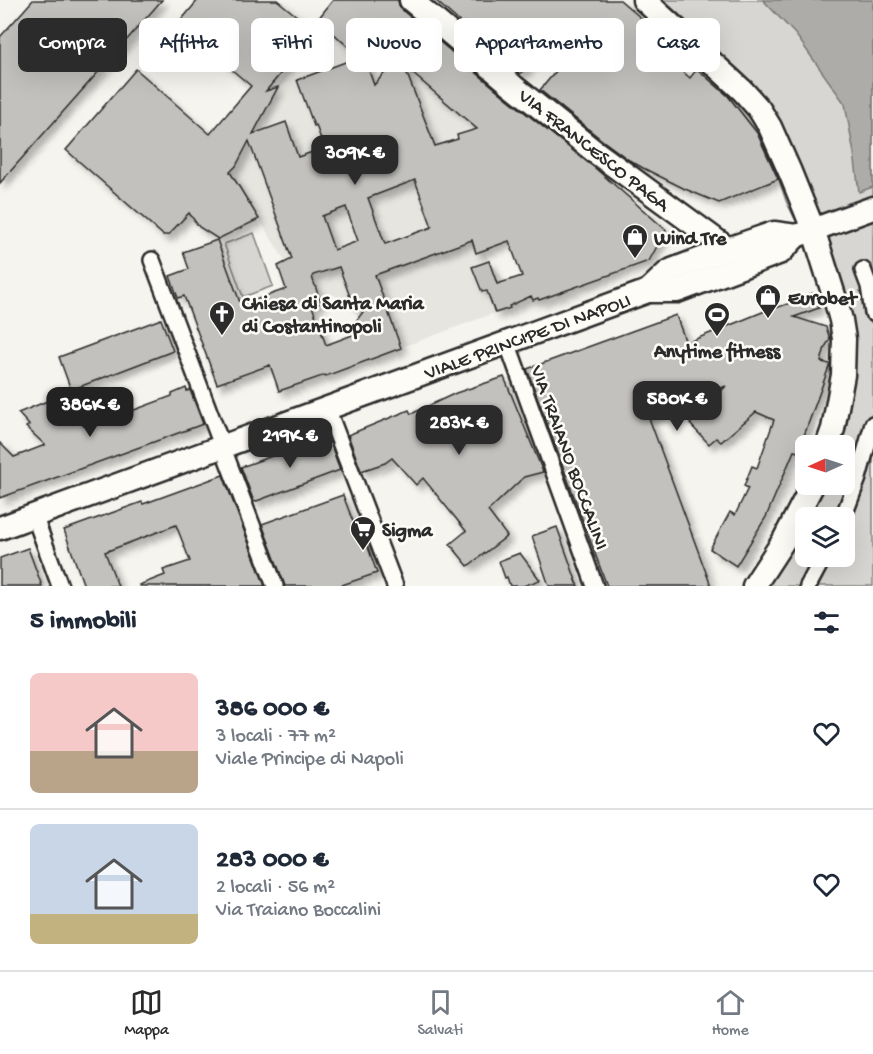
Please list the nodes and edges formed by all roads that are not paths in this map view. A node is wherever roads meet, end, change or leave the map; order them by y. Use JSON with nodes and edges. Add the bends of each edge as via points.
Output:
{"nodes":[{"id":1,"x":411,"y":0,"type":"edge"},
{"id":2,"x":644,"y":0,"type":"edge"},
{"id":3,"x":873,"y":208,"type":"edge"},
{"id":4,"x":802,"y":234,"type":"junction"},
{"id":5,"x":728,"y":249,"type":"junction"},
{"id":6,"x":152,"y":260,"type":"dead end"},
{"id":7,"x":863,"y":270,"type":"dead end"},
{"id":8,"x":660,"y":286,"type":"junction"},
{"id":9,"x":873,"y":313,"type":"edge"},
{"id":10,"x":507,"y":342,"type":"junction"},
{"id":11,"x":327,"y":408,"type":"junction"},
{"id":12,"x":873,"y":424,"type":"edge"},
{"id":13,"x":831,"y":435,"type":"edge"},
{"id":14,"x":223,"y":446,"type":"junction"},
{"id":15,"x":807,"y":495,"type":"edge"},
{"id":16,"x":847,"y":507,"type":"edge"},
{"id":17,"x":34,"y":515,"type":"junction"},
{"id":18,"x":0,"y":528,"type":"edge"},
{"id":19,"x":818,"y":567,"type":"edge"},
{"id":20,"x":60,"y":586,"type":"edge"},
{"id":21,"x":274,"y":586,"type":"edge"},
{"id":22,"x":395,"y":586,"type":"edge"},
{"id":23,"x":595,"y":586,"type":"edge"},
{"id":24,"x":754,"y":586,"type":"edge"},
{"id":25,"x":808,"y":586,"type":"edge"}],
"edges":[{"from":1,"to":5,"type":"street","name":"VIA FRANCESCO PAGA","via":[[594,152]]},
{"from":2,"to":4,"type":"street","via":[[759,109],[770,128]]},
{"from":3,"to":4,"type":"street"},
{"from":4,"to":5,"type":"street","via":[[774,233]]},
{"from":4,"to":8,"type":"street","via":[[781,252],[677,291]]},
{"from":4,"to":13,"type":"street","via":[[842,320],[843,375]]},
{"from":5,"to":8,"type":"street","via":[[672,270]]},
{"from":6,"to":14,"type":"street"},
{"from":7,"to":9,"type":"street"},
{"from":8,"to":10,"type":"street","name":"VIALE PRINCIPE DI NAPOLI"},
{"from":10,"to":11,"type":"street","name":"VIALE PRINCIPE DI NAPOLI"},
{"from":10,"to":23,"type":"street","name":"VIA TRAIANO BOCCALINI"},
{"from":11,"to":14,"type":"street","name":"VIALE PRINCIPE DI NAPOLI"},
{"from":11,"to":22,"type":"street"},
{"from":12,"to":16,"type":"street"},
{"from":14,"to":17,"type":"street","name":"VIALE PRINCIPE DI NAPOLI"},
{"from":14,"to":21,"type":"street"},
{"from":15,"to":24,"type":"street"},
{"from":17,"to":18,"type":"street","name":"VIALE PRINCIPE DI NAPOLI"},
{"from":17,"to":20,"type":"street"},
{"from":19,"to":25,"type":"street"}]}
